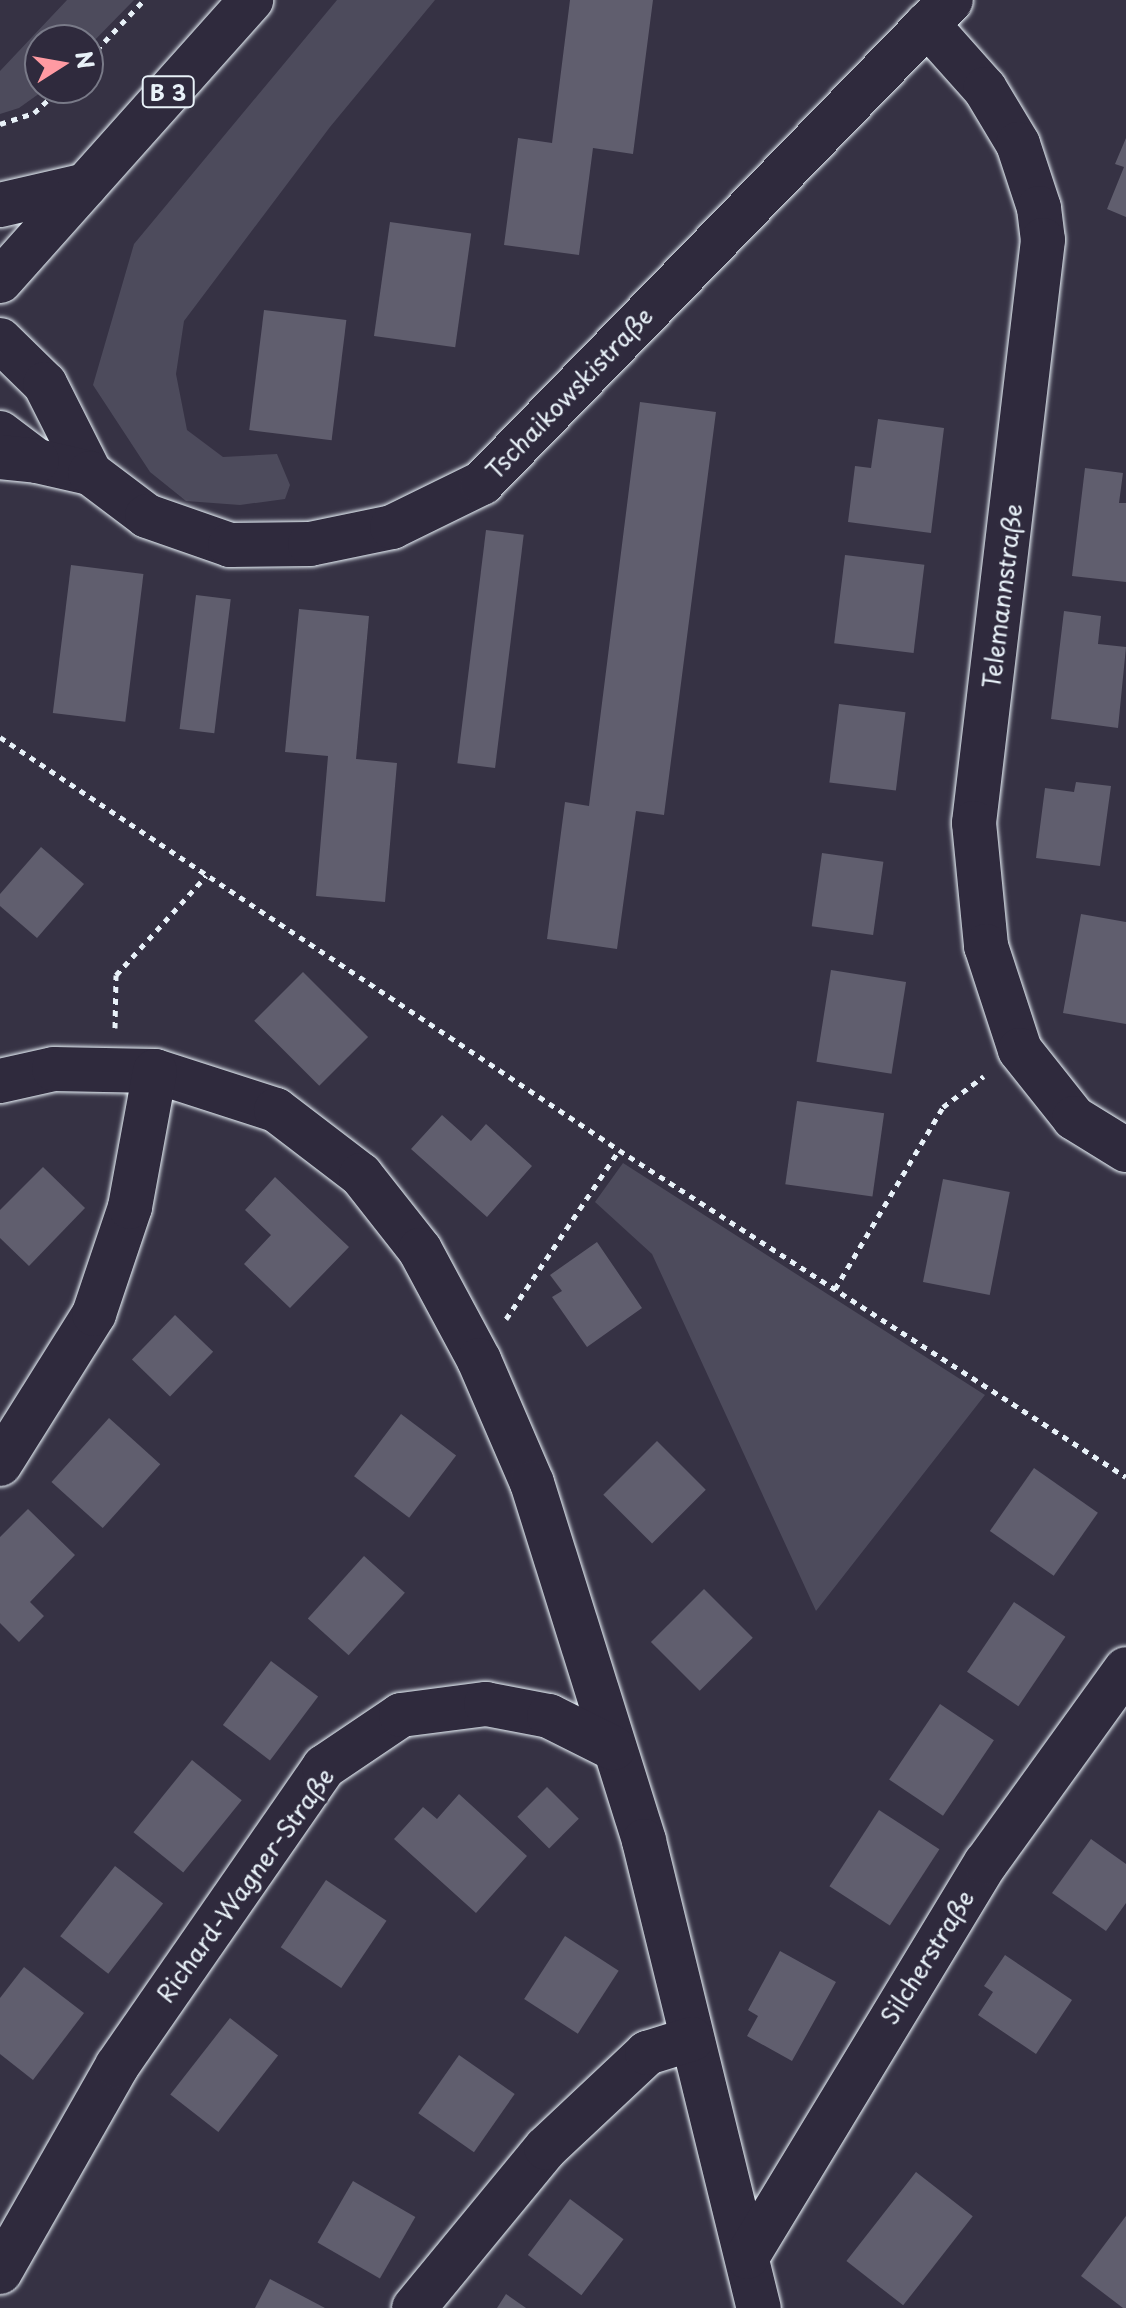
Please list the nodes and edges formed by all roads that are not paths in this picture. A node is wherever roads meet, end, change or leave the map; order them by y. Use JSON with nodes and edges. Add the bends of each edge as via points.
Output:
{"nodes":[{"id":1,"x":251,"y":0,"type":"edge"},
{"id":2,"x":939,"y":12,"type":"edge"},
{"id":3,"x":86,"y":185,"type":"junction"},
{"id":4,"x":0,"y":205,"type":"edge"},
{"id":5,"x":0,"y":281,"type":"edge"},
{"id":6,"x":0,"y":340,"type":"edge"},
{"id":7,"x":0,"y":433,"type":"edge"},
{"id":8,"x":18,"y":459,"type":"edge"},
{"id":9,"x":90,"y":473,"type":"junction"},
{"id":10,"x":135,"y":1070,"type":"junction"},
{"id":11,"x":0,"y":1081,"type":"edge"},
{"id":12,"x":1126,"y":1150,"type":"edge"},
{"id":13,"x":0,"y":1464,"type":"edge"},
{"id":14,"x":1126,"y":1669,"type":"edge"},
{"id":15,"x":613,"y":1748,"type":"junction"},
{"id":16,"x":692,"y":2039,"type":"junction"},
{"id":17,"x":747,"y":2257,"type":"junction"},
{"id":18,"x":0,"y":2272,"type":"edge"},
{"id":19,"x":414,"y":2308,"type":"edge"},
{"id":20,"x":759,"y":2308,"type":"edge"}],
"edges":[{"from":1,"to":3,"type":"street","number":"B 3"},
{"from":2,"to":9,"type":"street","name":"Tschaikowskistraße","via":[[482,483],[392,527],[310,544],[230,545],[147,516]]},
{"from":2,"to":12,"type":"street","name":"Telemannstraße","via":[[1018,144],[1039,208],[1043,240],[974,823],[986,946],[1020,1050],[1074,1118]]},
{"from":3,"to":4,"type":"street"},
{"from":3,"to":5,"type":"street","number":"B 3"},
{"from":6,"to":9,"type":"street","name":"Tschaikowskistraße","via":[[45,384]]},
{"from":7,"to":8,"type":"street","name":"Tschaikowskistraße"},
{"from":8,"to":9,"type":"street","name":"Tschaikowskistraße"},
{"from":10,"to":11,"type":"street","via":[[54,1069]]},
{"from":10,"to":13,"type":"street","via":[[130,1207],[94,1314]]},
{"from":10,"to":15,"type":"street","via":[[276,1110],[361,1175],[420,1250],[479,1360],[532,1483]]},
{"from":14,"to":17,"type":"street","name":"Silcherstraße","via":[[986,1863]]},
{"from":15,"to":16,"type":"street","via":[[644,1841]]},
{"from":15,"to":18,"type":"street","name":"Richard-Wagner-Straße","via":[[549,1716],[486,1704],[401,1715],[324,1767],[117,2066]]},
{"from":16,"to":17,"type":"street"},
{"from":16,"to":19,"type":"street","via":[[647,2053],[546,2148]]},
{"from":17,"to":20,"type":"street"}]}
